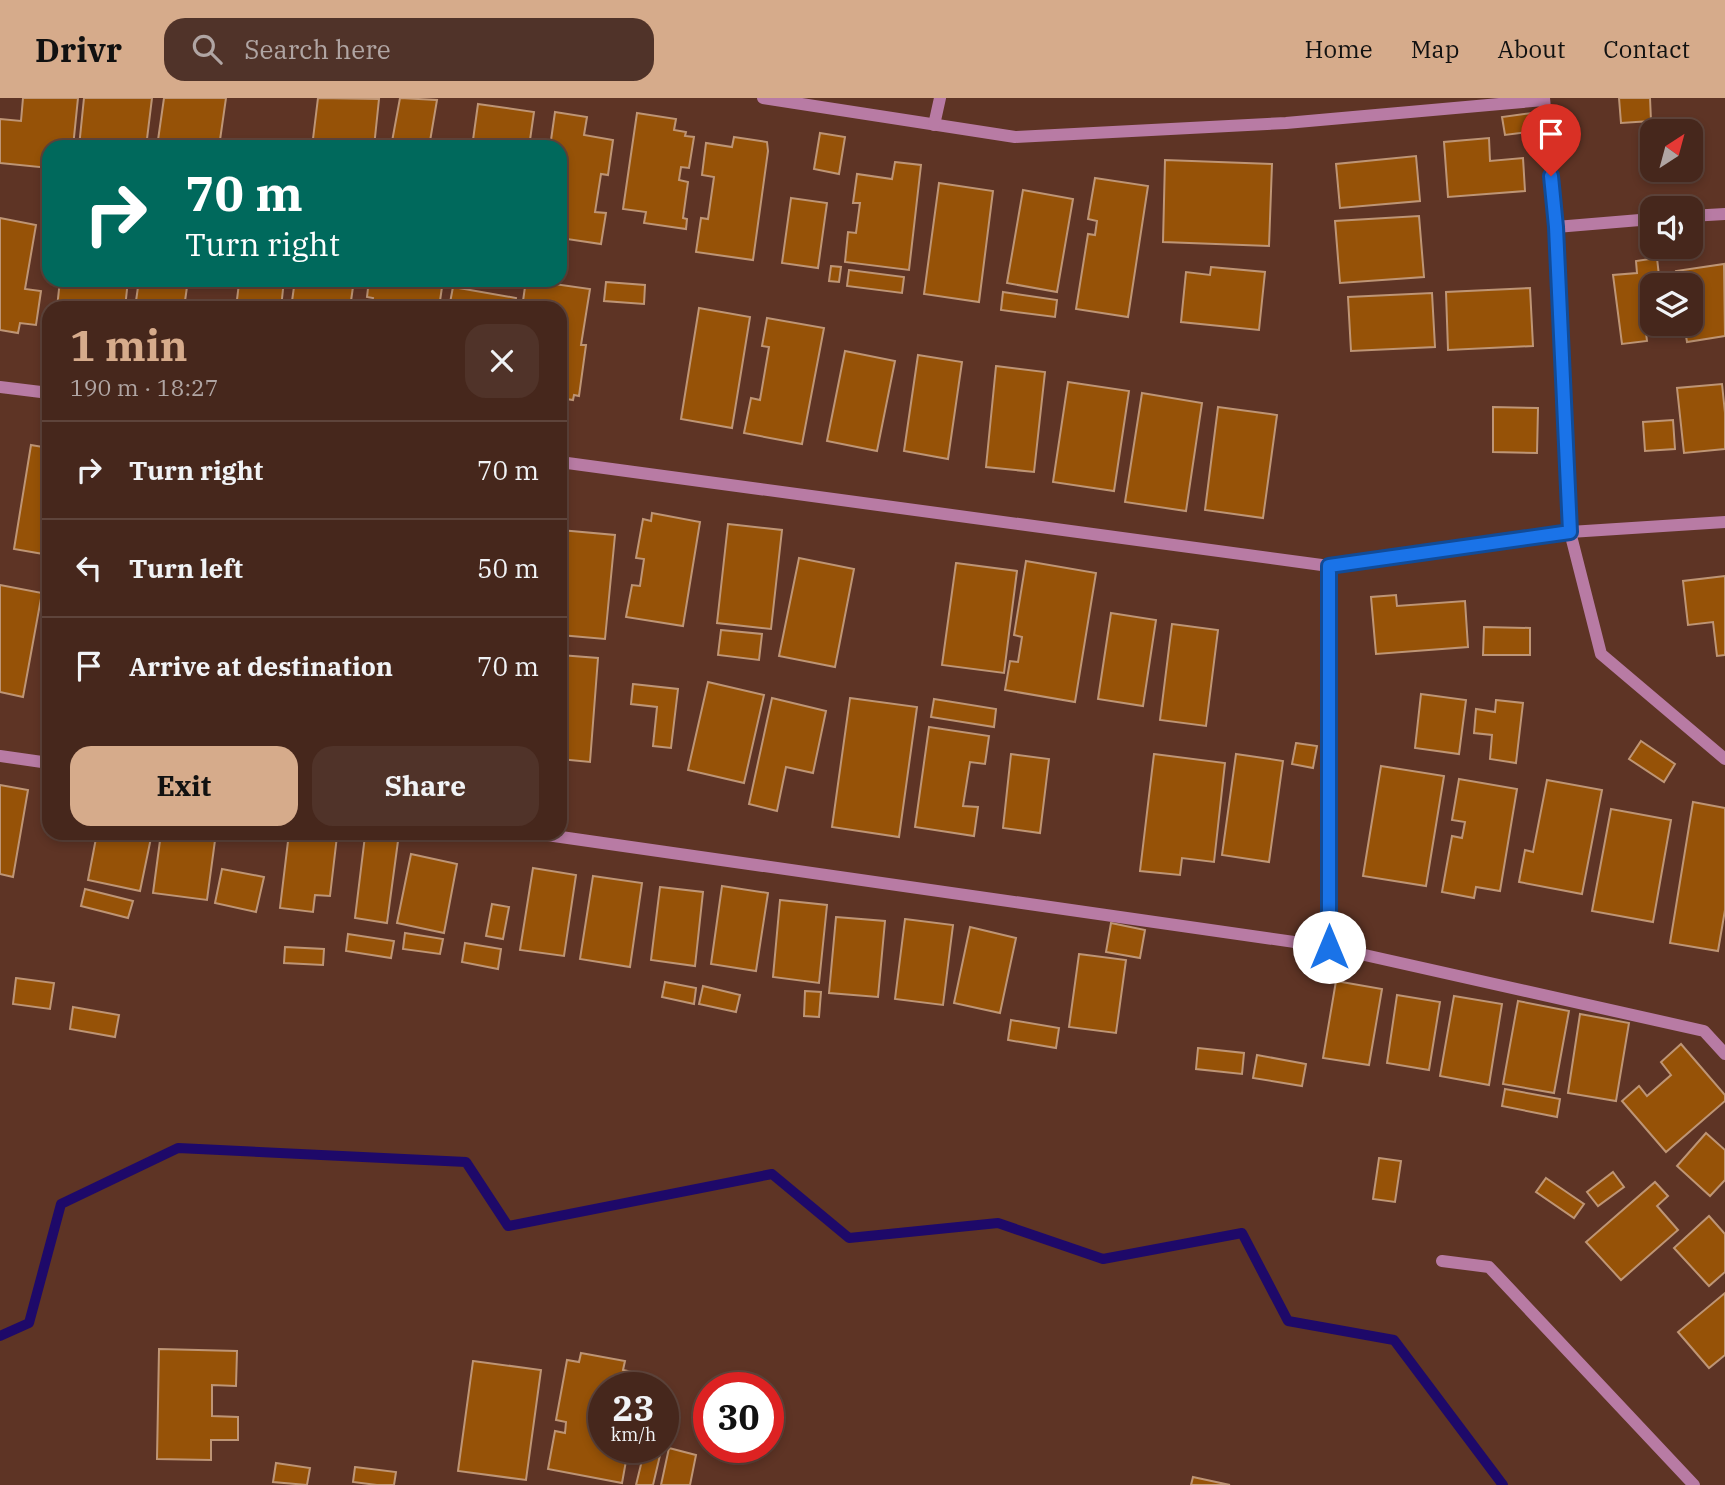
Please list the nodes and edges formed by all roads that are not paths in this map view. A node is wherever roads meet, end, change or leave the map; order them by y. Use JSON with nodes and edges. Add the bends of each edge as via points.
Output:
{"nodes":[{"id":1,"x":763,"y":98,"type":"edge"},
{"id":2,"x":940,"y":98,"type":"edge"},
{"id":3,"x":1544,"y":99,"type":"edge"},
{"id":4,"x":934,"y":125,"type":"junction"},
{"id":5,"x":1725,"y":214,"type":"edge"},
{"id":6,"x":1703,"y":215,"type":"edge"},
{"id":7,"x":1640,"y":220,"type":"edge"},
{"id":8,"x":1556,"y":227,"type":"junction"},
{"id":9,"x":0,"y":387,"type":"edge"},
{"id":10,"x":42,"y":392,"type":"edge"},
{"id":11,"x":567,"y":463,"type":"edge"},
{"id":12,"x":1725,"y":522,"type":"edge"},
{"id":13,"x":1570,"y":532,"type":"junction"},
{"id":14,"x":1329,"y":566,"type":"junction"},
{"id":15,"x":0,"y":756,"type":"edge"},
{"id":16,"x":1725,"y":759,"type":"edge"},
{"id":17,"x":42,"y":762,"type":"edge"},
{"id":18,"x":567,"y":838,"type":"edge"},
{"id":19,"x":1329,"y":947,"type":"junction"},
{"id":20,"x":1725,"y":1054,"type":"edge"},
{"id":21,"x":1442,"y":1261,"type":"dead end"},
{"id":22,"x":1694,"y":1485,"type":"edge"}],
"edges":[{"from":1,"to":4,"type":"street"},
{"from":2,"to":4,"type":"street"},
{"from":3,"to":4,"type":"street","via":[[1286,123],[1015,136]]},
{"from":3,"to":8,"type":"street"},
{"from":5,"to":6,"type":"street"},
{"from":7,"to":8,"type":"street"},
{"from":8,"to":13,"type":"street"},
{"from":9,"to":10,"type":"street"},
{"from":11,"to":14,"type":"street"},
{"from":12,"to":13,"type":"street"},
{"from":13,"to":14,"type":"street"},
{"from":13,"to":16,"type":"street","via":[[1601,654]]},
{"from":14,"to":19,"type":"street"},
{"from":15,"to":17,"type":"street"},
{"from":18,"to":19,"type":"street"},
{"from":19,"to":20,"type":"street","via":[[1704,1031]]},
{"from":21,"to":22,"type":"street","via":[[1489,1268]]}]}
